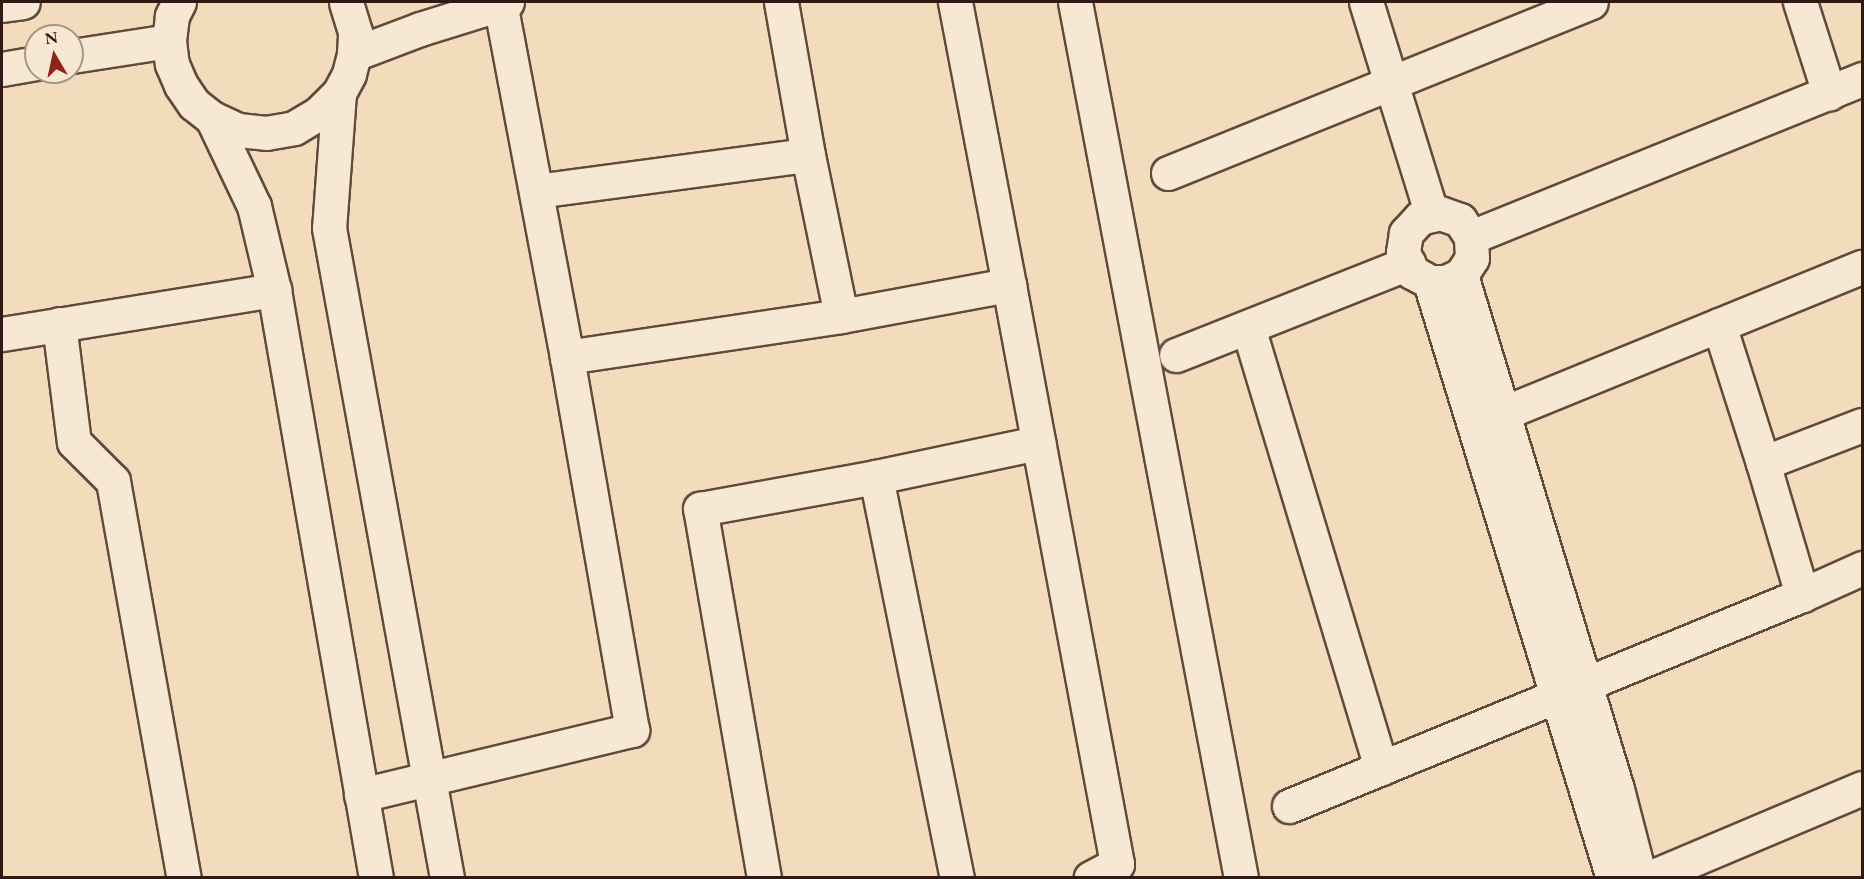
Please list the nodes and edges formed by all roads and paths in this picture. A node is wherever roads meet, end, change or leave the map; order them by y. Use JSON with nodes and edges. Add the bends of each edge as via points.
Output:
{"nodes":[{"id":1,"x":23,"y":2,"type":"edge"},
{"id":2,"x":179,"y":2,"type":"edge"},
{"id":3,"x":346,"y":2,"type":"edge"},
{"id":4,"x":781,"y":2,"type":"edge"},
{"id":5,"x":955,"y":2,"type":"edge"},
{"id":6,"x":1075,"y":2,"type":"edge"},
{"id":7,"x":1365,"y":2,"type":"edge"},
{"id":8,"x":1591,"y":2,"type":"edge"},
{"id":9,"x":1800,"y":2,"type":"edge"},
{"id":10,"x":504,"y":3,"type":"edge"},
{"id":11,"x":2,"y":5,"type":"edge"},
{"id":12,"x":169,"y":41,"type":"junction"},
{"id":13,"x":84,"y":54,"type":"edge"},
{"id":14,"x":354,"y":54,"type":"junction"},
{"id":15,"x":24,"y":65,"type":"edge"},
{"id":16,"x":2,"y":69,"type":"edge"},
{"id":17,"x":1863,"y":79,"type":"edge"},
{"id":18,"x":1391,"y":82,"type":"junction"},
{"id":19,"x":339,"y":93,"type":"junction"},
{"id":20,"x":1829,"y":93,"type":"junction"},
{"id":21,"x":212,"y":118,"type":"junction"},
{"id":22,"x":808,"y":155,"type":"junction"},
{"id":23,"x":1167,"y":173,"type":"dead end"},
{"id":24,"x":537,"y":191,"type":"junction"},
{"id":25,"x":1432,"y":215,"type":"junction"},
{"id":26,"x":1472,"y":237,"type":"junction"},
{"id":27,"x":1863,"y":267,"type":"edge"},
{"id":28,"x":1419,"y":273,"type":"junction"},
{"id":29,"x":1461,"y":275,"type":"junction"},
{"id":30,"x":1009,"y":285,"type":"junction"},
{"id":31,"x":274,"y":290,"type":"junction"},
{"id":32,"x":841,"y":316,"type":"junction"},
{"id":33,"x":58,"y":324,"type":"junction"},
{"id":34,"x":1719,"y":325,"type":"junction"},
{"id":35,"x":1248,"y":327,"type":"junction"},
{"id":36,"x":2,"y":334,"type":"edge"},
{"id":37,"x":1176,"y":355,"type":"dead end"},
{"id":38,"x":567,"y":357,"type":"junction"},
{"id":39,"x":1488,"y":419,"type":"junction"},
{"id":40,"x":1863,"y":424,"type":"edge"},
{"id":41,"x":1038,"y":443,"type":"junction"},
{"id":42,"x":1763,"y":463,"type":"junction"},
{"id":43,"x":876,"y":477,"type":"junction"},
{"id":44,"x":1863,"y":568,"type":"edge"},
{"id":45,"x":1802,"y":595,"type":"junction"},
{"id":46,"x":1572,"y":690,"type":"junction"},
{"id":47,"x":1381,"y":768,"type":"junction"},
{"id":48,"x":430,"y":780,"type":"junction"},
{"id":49,"x":1863,"y":788,"type":"edge"},
{"id":50,"x":361,"y":795,"type":"junction"},
{"id":51,"x":1289,"y":806,"type":"dead end"},
{"id":52,"x":184,"y":878,"type":"edge"},
{"id":53,"x":376,"y":878,"type":"edge"},
{"id":54,"x":447,"y":878,"type":"edge"},
{"id":55,"x":764,"y":878,"type":"edge"},
{"id":56,"x":957,"y":878,"type":"edge"},
{"id":57,"x":1091,"y":878,"type":"edge"},
{"id":58,"x":1241,"y":878,"type":"edge"},
{"id":59,"x":1613,"y":878,"type":"edge"},
{"id":60,"x":1640,"y":878,"type":"edge"},
{"id":61,"x":1648,"y":878,"type":"edge"}],
"edges":[{"from":1,"to":11,"type":"street"},
{"from":2,"to":12,"type":"street","via":[[172,16]]},
{"from":3,"to":14,"type":"street","via":[[355,32]]},
{"from":4,"to":22,"type":"street"},
{"from":5,"to":30,"type":"street"},
{"from":6,"to":58,"type":"street"},
{"from":7,"to":18,"type":"street"},
{"from":8,"to":18,"type":"street"},
{"from":9,"to":20,"type":"street"},
{"from":10,"to":14,"type":"street"},
{"from":10,"to":24,"type":"street"},
{"from":12,"to":13,"type":"street"},
{"from":12,"to":21,"type":"street","via":[[172,64],[181,85],[194,104]]},
{"from":14,"to":19,"type":"street"},
{"from":15,"to":16,"type":"street"},
{"from":17,"to":20,"type":"street"},
{"from":18,"to":23,"type":"street"},
{"from":18,"to":25,"type":"street"},
{"from":19,"to":21,"type":"street","via":[[319,113],[294,128],[266,133],[238,130]]},
{"from":19,"to":48,"type":"street","via":[[329,228]]},
{"from":20,"to":26,"type":"street"},
{"from":21,"to":31,"type":"street","via":[[254,206]]},
{"from":22,"to":24,"type":"street"},
{"from":22,"to":32,"type":"street"},
{"from":24,"to":38,"type":"street"},
{"from":25,"to":26,"type":"street","via":[[1440,213],[1460,220]]},
{"from":25,"to":28,"type":"street","via":[[1420,218],[1406,233],[1403,253]]},
{"from":26,"to":29,"type":"street","via":[[1472,258]]},
{"from":27,"to":34,"type":"street"},
{"from":28,"to":29,"type":"street","via":[[1446,282]]},
{"from":28,"to":35,"type":"street"},
{"from":28,"to":39,"type":"street"},
{"from":29,"to":39,"type":"street"},
{"from":30,"to":32,"type":"street"},
{"from":30,"to":41,"type":"street"},
{"from":31,"to":33,"type":"street"},
{"from":31,"to":50,"type":"street"},
{"from":32,"to":38,"type":"street"},
{"from":33,"to":36,"type":"street"},
{"from":33,"to":52,"type":"street","via":[[74,442],[113,481]]},
{"from":34,"to":39,"type":"street"},
{"from":34,"to":42,"type":"street"},
{"from":35,"to":37,"type":"street"},
{"from":35,"to":47,"type":"street"},
{"from":38,"to":48,"type":"street","via":[[633,730]]},
{"from":39,"to":46,"type":"street"},
{"from":40,"to":42,"type":"street"},
{"from":41,"to":43,"type":"street"},
{"from":41,"to":57,"type":"street","via":[[1117,864]]},
{"from":42,"to":45,"type":"street"},
{"from":43,"to":55,"type":"street","via":[[700,509]]},
{"from":43,"to":56,"type":"street"},
{"from":44,"to":45,"type":"street"},
{"from":45,"to":46,"type":"street"},
{"from":46,"to":47,"type":"street"},
{"from":46,"to":59,"type":"street"},
{"from":46,"to":60,"type":"street"},
{"from":47,"to":51,"type":"street"},
{"from":48,"to":50,"type":"street"},
{"from":48,"to":54,"type":"street"},
{"from":49,"to":61,"type":"street"},
{"from":50,"to":53,"type":"street"}]}
